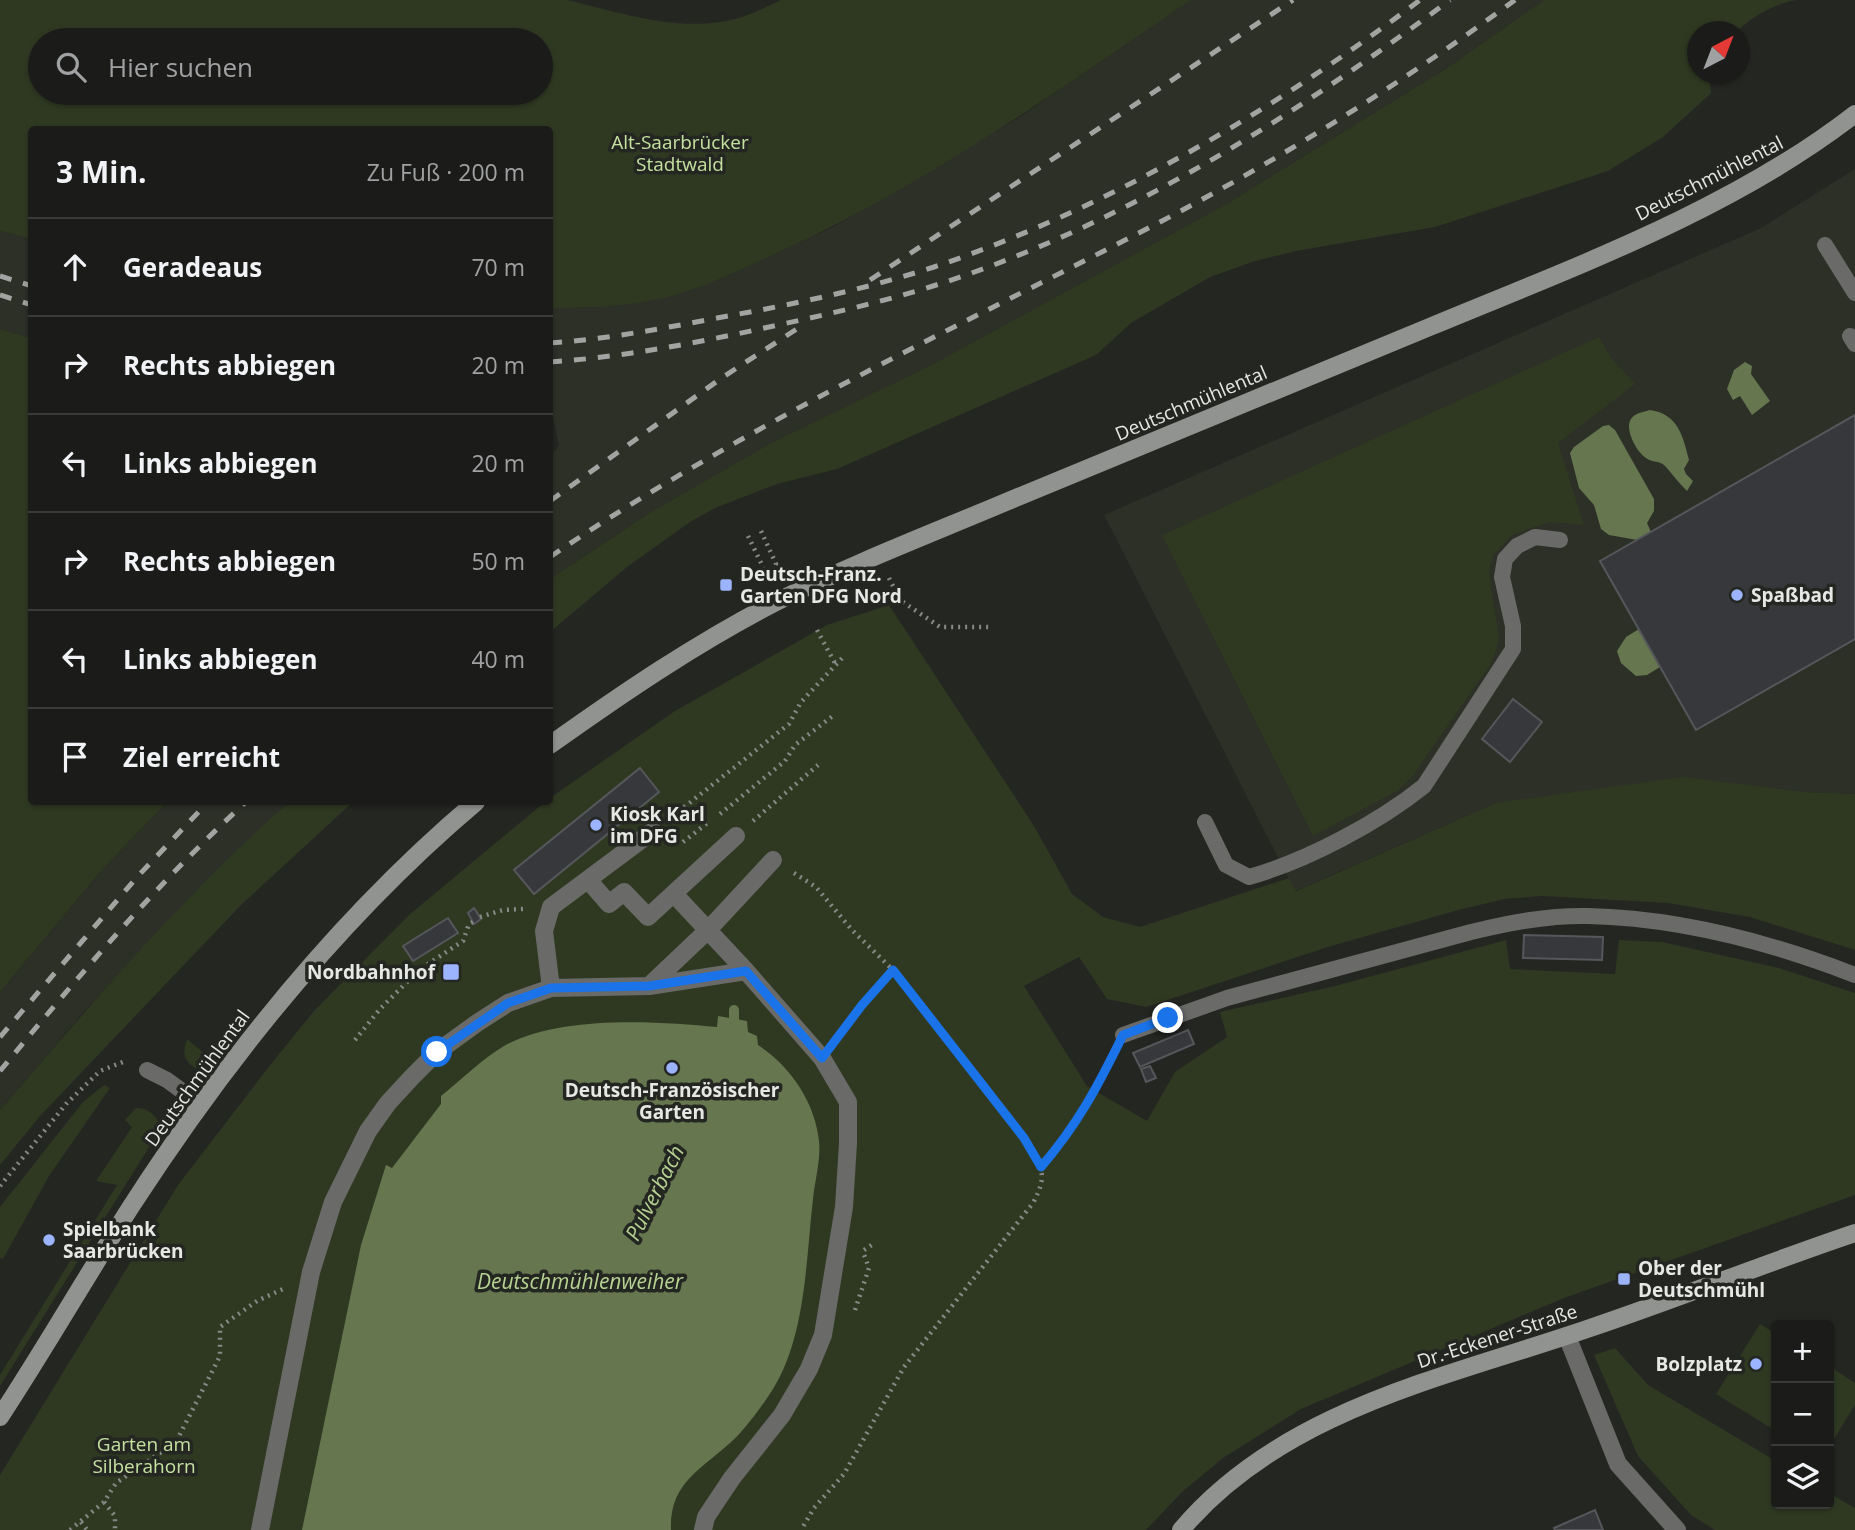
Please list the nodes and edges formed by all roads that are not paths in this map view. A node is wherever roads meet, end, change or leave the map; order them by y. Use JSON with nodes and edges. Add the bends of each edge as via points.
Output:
{"nodes":[{"id":1,"x":1855,"y":114,"type":"edge"},
{"id":2,"x":1825,"y":245,"type":"dead end"},
{"id":3,"x":1855,"y":293,"type":"edge"},
{"id":4,"x":1560,"y":540,"type":"dead end"},
{"id":5,"x":553,"y":743,"type":"edge"},
{"id":6,"x":473,"y":805,"type":"edge"},
{"id":7,"x":1205,"y":822,"type":"dead end"},
{"id":8,"x":653,"y":831,"type":"road end"},
{"id":9,"x":736,"y":836,"type":"road end"},
{"id":10,"x":773,"y":860,"type":"road end"},
{"id":11,"x":589,"y":881,"type":"junction"},
{"id":12,"x":674,"y":894,"type":"junction"},
{"id":13,"x":708,"y":930,"type":"junction"},
{"id":14,"x":746,"y":971,"type":"junction"},
{"id":15,"x":1855,"y":975,"type":"edge"},
{"id":16,"x":649,"y":986,"type":"junction"},
{"id":17,"x":551,"y":988,"type":"junction"},
{"id":18,"x":1123,"y":1035,"type":"road end"},
{"id":19,"x":147,"y":1069,"type":"road end"},
{"id":20,"x":201,"y":1105,"type":"junction"},
{"id":21,"x":1855,"y":1233,"type":"edge"},
{"id":22,"x":1567,"y":1336,"type":"junction"},
{"id":23,"x":0,"y":1417,"type":"edge"},
{"id":24,"x":260,"y":1530,"type":"edge"},
{"id":25,"x":703,"y":1530,"type":"edge"},
{"id":26,"x":1181,"y":1530,"type":"edge"},
{"id":27,"x":1677,"y":1530,"type":"edge"}],
"edges":[{"from":1,"to":5,"type":"main road","name":"Deutschmühlental","via":[[1753,183],[1655,230],[779,601],[651,675]]},
{"from":2,"to":3,"type":"lane"},
{"from":4,"to":7,"type":"lane","via":[[1535,537],[1505,559],[1502,577],[1513,649],[1424,786],[1406,801],[1323,848],[1249,877],[1226,865]]},
{"from":6,"to":20,"type":"main road","name":"Deutschmühlental","via":[[401,869],[334,939]]},
{"from":8,"to":11,"type":"street"},
{"from":9,"to":12,"type":"street"},
{"from":10,"to":13,"type":"street"},
{"from":11,"to":12,"type":"street","via":[[609,904],[624,892],[648,917]]},
{"from":11,"to":17,"type":"street","via":[[551,907],[544,931]]},
{"from":12,"to":13,"type":"street"},
{"from":13,"to":14,"type":"street"},
{"from":13,"to":16,"type":"street"},
{"from":14,"to":16,"type":"street"},
{"from":14,"to":25,"type":"street","via":[[822,1058],[848,1102],[844,1208],[823,1335],[809,1369],[782,1415],[706,1517]]},
{"from":15,"to":18,"type":"lane","via":[[1746,939],[1667,922],[1546,918],[1471,932],[1240,994]]},
{"from":16,"to":17,"type":"street"},
{"from":17,"to":24,"type":"street","via":[[508,1003],[437,1052],[388,1103],[348,1167],[311,1272]]},
{"from":19,"to":20,"type":"lane"},
{"from":20,"to":23,"type":"main road","name":"Deutschmühlental"},
{"from":21,"to":22,"type":"main road","name":"Dr.-Eckener-Straße"},
{"from":22,"to":26,"type":"main road","name":"Dr.-Eckener-Straße","via":[[1405,1389],[1307,1430],[1274,1448]]},
{"from":22,"to":27,"type":"street","via":[[1618,1464]]}]}
